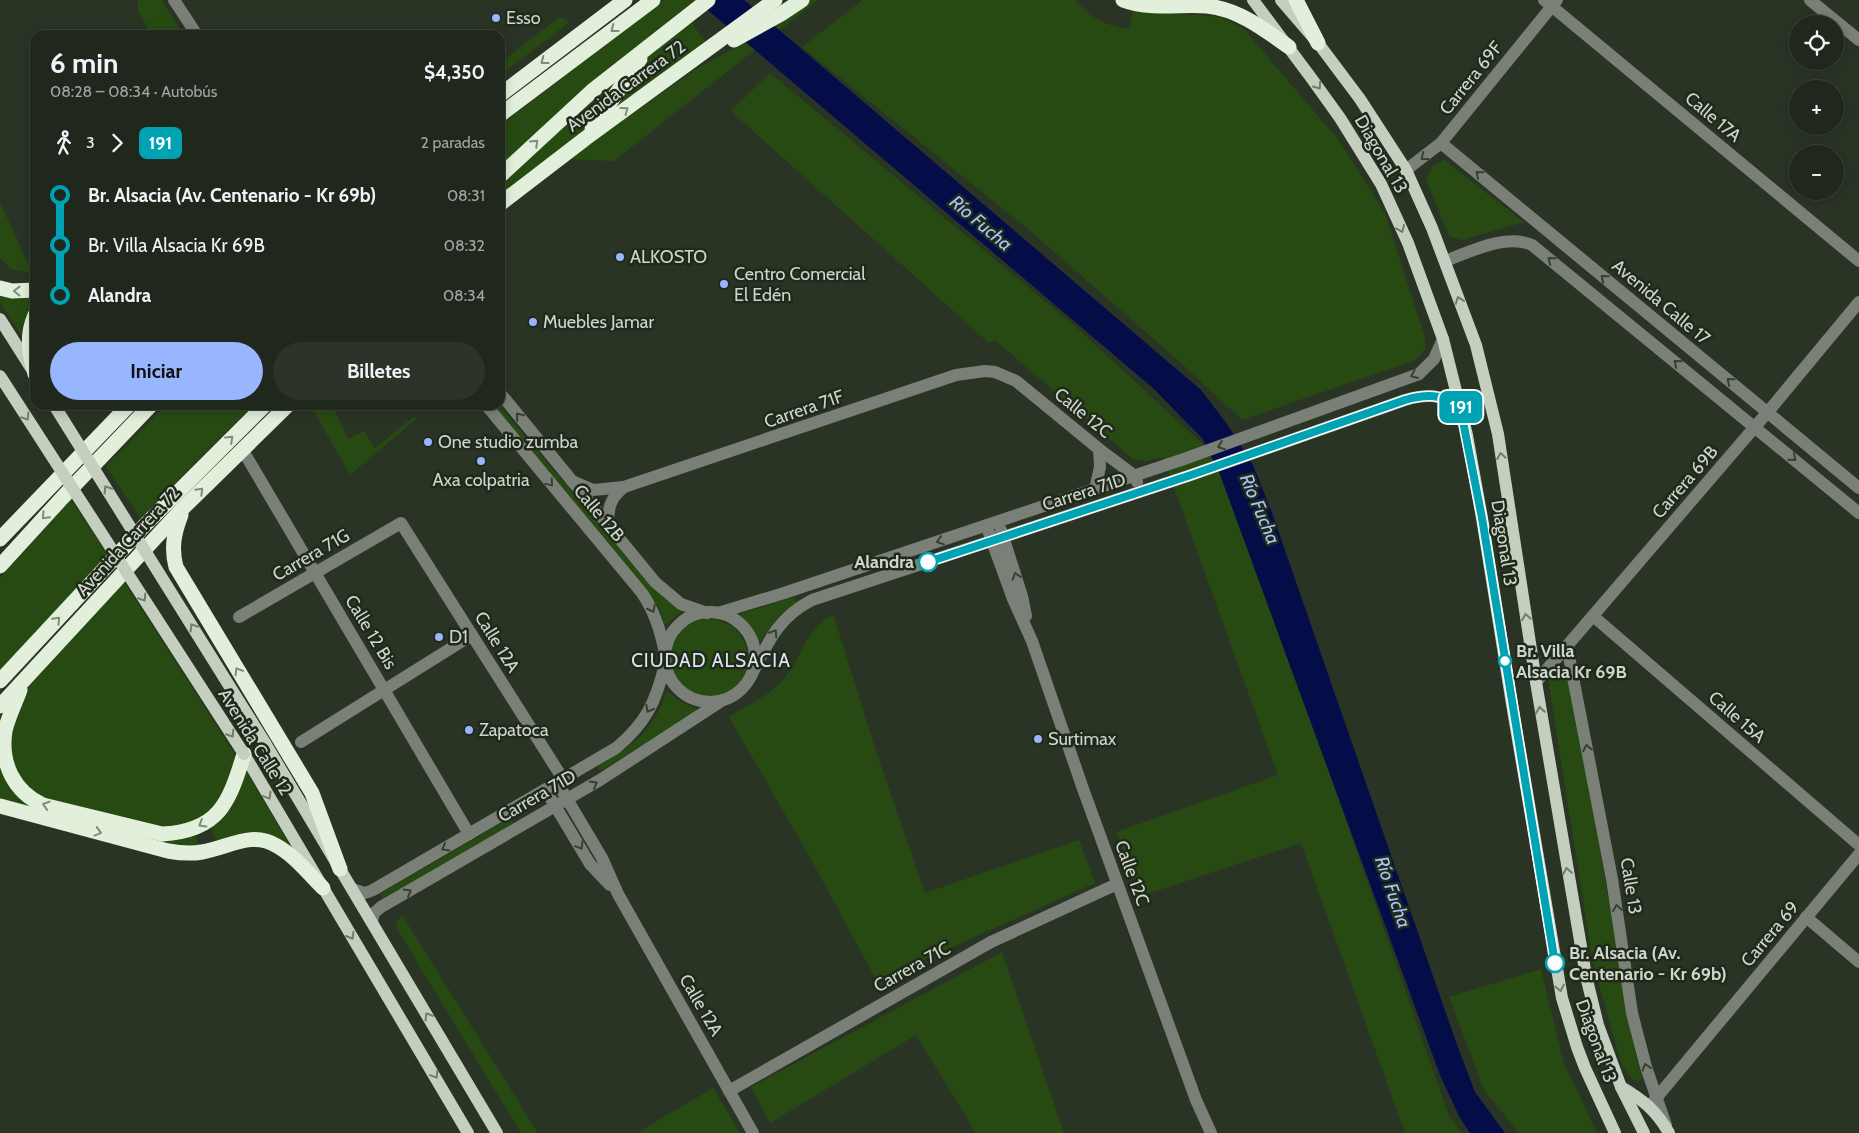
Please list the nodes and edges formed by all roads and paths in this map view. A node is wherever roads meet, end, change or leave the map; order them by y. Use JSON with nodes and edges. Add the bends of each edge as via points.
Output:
{"nodes":[{"id":1,"x":174,"y":0,"type":"edge"},
{"id":2,"x":625,"y":0,"type":"edge"},
{"id":3,"x":653,"y":0,"type":"edge"},
{"id":4,"x":708,"y":0,"type":"edge"},
{"id":5,"x":802,"y":0,"type":"edge"},
{"id":6,"x":1123,"y":0,"type":"edge"},
{"id":7,"x":1253,"y":0,"type":"edge"},
{"id":8,"x":1281,"y":0,"type":"edge"},
{"id":9,"x":1296,"y":0,"type":"edge"},
{"id":10,"x":1810,"y":0,"type":"edge"},
{"id":11,"x":1551,"y":2,"type":"edge"},
{"id":12,"x":771,"y":9,"type":"edge"},
{"id":13,"x":194,"y":30,"type":"edge"},
{"id":14,"x":572,"y":40,"type":"junction"},
{"id":15,"x":1859,"y":40,"type":"edge"},
{"id":16,"x":1318,"y":43,"type":"junction"},
{"id":17,"x":648,"y":47,"type":"junction"},
{"id":18,"x":1288,"y":47,"type":"junction"},
{"id":19,"x":559,"y":70,"type":"junction"},
{"id":20,"x":505,"y":91,"type":"edge"},
{"id":21,"x":505,"y":110,"type":"edge"},
{"id":22,"x":586,"y":138,"type":"junction"},
{"id":23,"x":1441,"y":143,"type":"junction"},
{"id":24,"x":1406,"y":170,"type":"junction"},
{"id":25,"x":505,"y":171,"type":"edge"},
{"id":26,"x":505,"y":200,"type":"edge"},
{"id":27,"x":1445,"y":261,"type":"junction"},
{"id":28,"x":1859,"y":261,"type":"edge"},
{"id":29,"x":0,"y":288,"type":"edge"},
{"id":30,"x":30,"y":290,"type":"edge"},
{"id":31,"x":1859,"y":302,"type":"edge"},
{"id":32,"x":0,"y":319,"type":"edge"},
{"id":33,"x":30,"y":327,"type":"edge"},
{"id":34,"x":1443,"y":339,"type":"junction"},
{"id":35,"x":30,"y":355,"type":"edge"},
{"id":36,"x":30,"y":366,"type":"edge"},
{"id":37,"x":995,"y":372,"type":"joint"},
{"id":38,"x":0,"y":376,"type":"edge"},
{"id":39,"x":505,"y":399,"type":"edge"},
{"id":40,"x":1460,"y":406,"type":"junction"},
{"id":41,"x":57,"y":410,"type":"edge"},
{"id":42,"x":124,"y":410,"type":"edge"},
{"id":43,"x":127,"y":410,"type":"edge"},
{"id":44,"x":146,"y":410,"type":"edge"},
{"id":45,"x":260,"y":410,"type":"edge"},
{"id":46,"x":283,"y":410,"type":"edge"},
{"id":47,"x":490,"y":410,"type":"edge"},
{"id":48,"x":1767,"y":412,"type":"junction"},
{"id":49,"x":1755,"y":427,"type":"junction"},
{"id":50,"x":242,"y":449,"type":"junction"},
{"id":51,"x":1099,"y":449,"type":"junction"},
{"id":52,"x":107,"y":450,"type":"junction"},
{"id":53,"x":1135,"y":476,"type":"junction"},
{"id":54,"x":572,"y":481,"type":"junction"},
{"id":55,"x":624,"y":487,"type":"junction"},
{"id":56,"x":1859,"y":488,"type":"edge"},
{"id":57,"x":1095,"y":489,"type":"junction"},
{"id":58,"x":1140,"y":492,"type":"junction"},
{"id":59,"x":184,"y":507,"type":"junction"},
{"id":60,"x":1859,"y":513,"type":"edge"},
{"id":61,"x":401,"y":523,"type":"joint"},
{"id":62,"x":992,"y":524,"type":"junction"},
{"id":63,"x":608,"y":526,"type":"junction"},
{"id":64,"x":0,"y":539,"type":"edge"},
{"id":65,"x":997,"y":539,"type":"junction"},
{"id":66,"x":0,"y":566,"type":"edge"},
{"id":67,"x":315,"y":572,"type":"junction"},
{"id":68,"x":713,"y":613,"type":"junction"},
{"id":69,"x":1593,"y":616,"type":"junction"},
{"id":70,"x":239,"y":617,"type":"dead end"},
{"id":71,"x":70,"y":630,"type":"junction"},
{"id":72,"x":472,"y":636,"type":"junction"},
{"id":73,"x":1567,"y":646,"type":"junction"},
{"id":74,"x":29,"y":649,"type":"junction"},
{"id":75,"x":665,"y":659,"type":"junction"},
{"id":76,"x":751,"y":676,"type":"junction"},
{"id":77,"x":25,"y":679,"type":"junction"},
{"id":78,"x":0,"y":681,"type":"edge"},
{"id":79,"x":1536,"y":682,"type":"junction"},
{"id":80,"x":384,"y":690,"type":"junction"},
{"id":81,"x":722,"y":700,"type":"junction"},
{"id":82,"x":0,"y":706,"type":"edge"},
{"id":83,"x":301,"y":742,"type":"dead end"},
{"id":84,"x":244,"y":754,"type":"junction"},
{"id":85,"x":560,"y":781,"type":"junction"},
{"id":86,"x":545,"y":790,"type":"junction"},
{"id":87,"x":567,"y":799,"type":"junction"},
{"id":88,"x":0,"y":806,"type":"edge"},
{"id":89,"x":555,"y":806,"type":"junction"},
{"id":90,"x":470,"y":834,"type":"junction"},
{"id":91,"x":1859,"y":845,"type":"edge"},
{"id":92,"x":1859,"y":854,"type":"edge"},
{"id":93,"x":340,"y":869,"type":"junction"},
{"id":94,"x":1117,"y":884,"type":"junction"},
{"id":95,"x":323,"y":888,"type":"junction"},
{"id":96,"x":352,"y":889,"type":"junction"},
{"id":97,"x":618,"y":894,"type":"junction"},
{"id":98,"x":1806,"y":918,"type":"junction"},
{"id":99,"x":372,"y":921,"type":"junction"},
{"id":100,"x":1859,"y":962,"type":"edge"},
{"id":101,"x":1622,"y":1087,"type":"junction"},
{"id":102,"x":729,"y":1091,"type":"junction"},
{"id":103,"x":1653,"y":1102,"type":"junction"},
{"id":104,"x":1202,"y":1117,"type":"junction"},
{"id":105,"x":1668,"y":1132,"type":"edge"},
{"id":106,"x":468,"y":1133,"type":"edge"},
{"id":107,"x":498,"y":1133,"type":"edge"},
{"id":108,"x":753,"y":1133,"type":"edge"},
{"id":109,"x":1206,"y":1133,"type":"edge"},
{"id":110,"x":1211,"y":1133,"type":"edge"},
{"id":111,"x":1615,"y":1133,"type":"edge"},
{"id":112,"x":1644,"y":1133,"type":"edge"}],
"edges":[{"from":1,"to":13,"type":"street"},
{"from":2,"to":14,"type":"highway"},
{"from":3,"to":19,"type":"highway","one_way":true},
{"from":4,"to":17,"type":"highway","name":"Avenida Carrera 72"},
{"from":5,"to":12,"type":"highway","name":"Avenida Carrera 72"},
{"from":6,"to":18,"type":"highway","via":[[1137,4],[1222,9],[1260,26]]},
{"from":7,"to":18,"type":"main road","name":"Diagonal 13"},
{"from":8,"to":16,"type":"main road","name":"Diagonal 13"},
{"from":9,"to":16,"type":"highway"},
{"from":10,"to":15,"type":"street"},
{"from":11,"to":23,"type":"street","name":"Carrera 69F"},
{"from":11,"to":28,"type":"street","name":"Calle 17A"},
{"from":22,"to":12,"type":"highway","name":"Avenida Carrera 72","one_way":true},
{"from":14,"to":19,"type":"highway"},
{"from":14,"to":20,"type":"highway","one_way":true},
{"from":16,"to":24,"type":"main road","name":"Diagonal 13","via":[[1360,99]]},
{"from":17,"to":22,"type":"highway"},
{"from":25,"to":17,"type":"highway","name":"Avenida Carrera 72","one_way":true,"via":[[580,101]]},
{"from":18,"to":34,"type":"main road","name":"Diagonal 13","one_way":true,"via":[[1351,134],[1381,184],[1408,243]]},
{"from":19,"to":21,"type":"highway"},
{"from":22,"to":26,"type":"highway","name":"Avenida Carrera 72"},
{"from":23,"to":24,"type":"street","name":"Carrera 69F","one_way":true},
{"from":48,"to":23,"type":"street","name":"Avenida Calle 17","one_way":true},
{"from":24,"to":27,"type":"main road","name":"Diagonal 13"},
{"from":49,"to":27,"type":"street","name":"Avenida Calle 17","one_way":true,"via":[[1532,245],[1514,240],[1500,242]]},
{"from":79,"to":27,"type":"main road","name":"Diagonal 13","one_way":true,"via":[[1498,434],[1476,345]]},
{"from":30,"to":29,"type":"highway","one_way":true},
{"from":31,"to":48,"type":"street","name":"Carrera 69B"},
{"from":32,"to":36,"type":"main road"},
{"from":33,"to":35,"type":"highway"},
{"from":34,"to":40,"type":"main road","name":"Diagonal 13"},
{"from":34,"to":53,"type":"street","name":"Carrera 71D","one_way":true,"via":[[1434,360],[1419,374]]},
{"from":37,"to":51,"type":"street","name":"Calle 12C","via":[[1016,381]]},
{"from":37,"to":55,"type":"street","name":"Carrera 71F","via":[[956,375]]},
{"from":38,"to":84,"type":"main road","name":"Avenida Calle 12","one_way":true,"bridge":true},
{"from":54,"to":39,"type":"street","name":"Calle 12B","one_way":true},
{"from":40,"to":58,"type":"street","name":"Carrera 71D","via":[[1441,396],[1419,396]]},
{"from":40,"to":111,"type":"main road","name":"Diagonal 13","one_way":true,"via":[[1482,518],[1558,980],[1577,1047]]},
{"from":93,"to":41,"type":"main road","name":"Avenida Calle 12","one_way":true,"bridge":true,"via":[[265,742]]},
{"from":42,"to":64,"type":"highway"},
{"from":43,"to":52,"type":"highway"},
{"from":44,"to":52,"type":"highway"},
{"from":74,"to":45,"type":"highway","name":"Avenida Carrera 72","one_way":true,"via":[[152,517]]},
{"from":46,"to":50,"type":"highway","name":"Avenida Carrera 72"},
{"from":47,"to":75,"type":"street","name":"Calle 12B","one_way":true,"via":[[642,593],[655,615]]},
{"from":48,"to":49,"type":"street","name":"Carrera 69B"},
{"from":48,"to":56,"type":"street","name":"Avenida Calle 17"},
{"from":49,"to":60,"type":"street","name":"Avenida Calle 17","one_way":true},
{"from":49,"to":69,"type":"street","name":"Carrera 69B"},
{"from":59,"to":50,"type":"highway","name":"Avenida Carrera 72","one_way":true},
{"from":50,"to":67,"type":"street","name":"Calle 12 Bis"},
{"from":51,"to":53,"type":"street","name":"Calle 12C"},
{"from":51,"to":57,"type":"street","via":[[1100,467]]},
{"from":52,"to":66,"type":"highway","one_way":true},
{"from":53,"to":57,"type":"street","name":"Carrera 71D"},
{"from":53,"to":58,"type":"street"},
{"from":54,"to":55,"type":"street","name":"Carrera 71F","via":[[593,490]]},
{"from":54,"to":63,"type":"street","name":"Calle 12B"},
{"from":55,"to":63,"type":"street","via":[[611,500]]},
{"from":57,"to":62,"type":"street","name":"Carrera 71D"},
{"from":58,"to":65,"type":"street","name":"Carrera 71D"},
{"from":59,"to":71,"type":"highway","name":"Avenida Carrera 72"},
{"from":93,"to":59,"type":"highway","one_way":true,"via":[[312,793],[176,567],[172,548],[174,531]]},
{"from":61,"to":67,"type":"street","name":"Carrera 71G"},
{"from":61,"to":72,"type":"street","name":"Calle 12A"},
{"from":62,"to":65,"type":"street","name":"Calle 12C"},
{"from":62,"to":68,"type":"street","name":"Carrera 71D","one_way":true,"via":[[784,593]]},
{"from":63,"to":68,"type":"street","name":"Calle 12B","via":[[655,582],[672,597],[681,604]]},
{"from":76,"to":65,"type":"street","name":"Carrera 71D","one_way":true,"via":[[774,632],[787,615],[800,606]]},
{"from":65,"to":94,"type":"street","name":"Calle 12C","via":[[1022,596],[1032,641]]},
{"from":67,"to":70,"type":"street","name":"Carrera 71G"},
{"from":67,"to":80,"type":"street","name":"Calle 12 Bis"},
{"from":68,"to":75,"type":"street","via":[[692,617],[678,626],[669,639]]},
{"from":68,"to":76,"type":"street","via":[[740,624],[750,637],[754,652]]},
{"from":69,"to":73,"type":"street","name":"Carrera 69B"},
{"from":69,"to":91,"type":"street","name":"Calle 15A"},
{"from":71,"to":74,"type":"highway"},
{"from":71,"to":77,"type":"highway","name":"Avenida Carrera 72"},
{"from":72,"to":80,"type":"street"},
{"from":72,"to":85,"type":"street","name":"Calle 12A"},
{"from":73,"to":79,"type":"street","name":"Carrera 69B"},
{"from":103,"to":73,"type":"street","name":"Calle 13","one_way":true,"via":[[1632,1013],[1612,878]]},
{"from":74,"to":78,"type":"highway","name":"Avenida Carrera 72"},
{"from":75,"to":81,"type":"street","via":[[671,680],[682,692],[706,702]]},
{"from":75,"to":85,"type":"street","name":"Carrera 71D","one_way":true,"via":[[658,691],[642,723],[616,748]]},
{"from":76,"to":81,"type":"street","via":[[737,693]]},
{"from":77,"to":82,"type":"highway","name":"Avenida Carrera 72"},
{"from":84,"to":77,"type":"highway","one_way":true,"via":[[230,797],[220,811],[207,822],[180,833],[162,834],[43,805],[16,786],[4,761],[4,732]]},
{"from":101,"to":79,"type":"main road","name":"Diagonal 13","one_way":true,"via":[[1598,1025],[1586,976]]},
{"from":80,"to":83,"type":"street"},
{"from":80,"to":90,"type":"street","name":"Calle 12 Bis"},
{"from":87,"to":81,"type":"street","name":"Carrera 71D","one_way":true,"via":[[630,762]]},
{"from":84,"to":95,"type":"main road","name":"Avenida Calle 12","one_way":true},
{"from":85,"to":86,"type":"street","name":"Carrera 71D"},
{"from":85,"to":87,"type":"street","name":"Calle 12A"},
{"from":86,"to":89,"type":"street","name":"Calle 12A"},
{"from":86,"to":90,"type":"street","name":"Carrera 71D"},
{"from":87,"to":89,"type":"street","name":"Carrera 71D"},
{"from":87,"to":97,"type":"street","name":"Calle 12A","via":[[602,858]]},
{"from":88,"to":95,"type":"highway","one_way":true,"via":[[183,854],[201,853],[245,839],[260,839],[276,844],[289,854]]},
{"from":89,"to":97,"type":"street","name":"Calle 12A","one_way":true,"via":[[590,864]]},
{"from":99,"to":89,"type":"street","name":"Carrera 71D","one_way":true,"via":[[376,910]]},
{"from":90,"to":96,"type":"street","name":"Carrera 71D","one_way":true,"via":[[372,890],[365,893]]},
{"from":92,"to":98,"type":"street","name":"Carrera 69"},
{"from":93,"to":96,"type":"main road","name":"Avenida Calle 12"},
{"from":94,"to":102,"type":"street","name":"Carrera 71C","via":[[991,942]]},
{"from":94,"to":104,"type":"street","name":"Calle 12C"},
{"from":95,"to":106,"type":"main road","name":"Avenida Calle 12","one_way":true},
{"from":96,"to":99,"type":"main road","name":"Avenida Calle 12"},
{"from":97,"to":102,"type":"street","name":"Calle 12A"},
{"from":98,"to":100,"type":"street"},
{"from":98,"to":103,"type":"street","name":"Carrera 69"},
{"from":107,"to":99,"type":"main road","name":"Avenida Calle 12","one_way":true},
{"from":101,"to":103,"type":"main road"},
{"from":101,"to":112,"type":"main road","name":"Diagonal 13"},
{"from":102,"to":108,"type":"street","name":"Calle 12A"},
{"from":103,"to":105,"type":"main road"},
{"from":104,"to":109,"type":"street","name":"Calle 12C"},
{"from":104,"to":110,"type":"street","name":"Calle 12C"}]}
